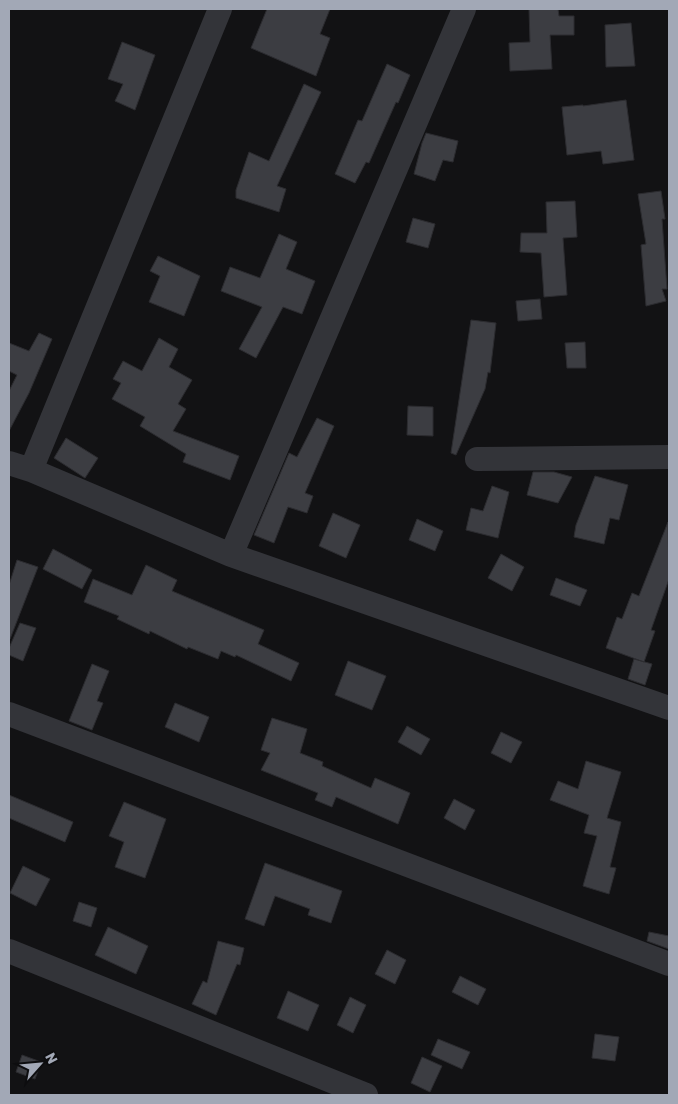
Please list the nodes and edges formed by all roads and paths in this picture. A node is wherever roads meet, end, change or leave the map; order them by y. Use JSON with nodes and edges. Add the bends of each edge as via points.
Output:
{"nodes":[{"id":1,"x":220,"y":9,"type":"edge"},
{"id":2,"x":464,"y":9,"type":"edge"},
{"id":3,"x":669,"y":457,"type":"edge"},
{"id":4,"x":477,"y":459,"type":"dead end"},
{"id":5,"x":9,"y":463,"type":"edge"},
{"id":6,"x":31,"y":470,"type":"junction"},
{"id":7,"x":231,"y":555,"type":"junction"},
{"id":8,"x":669,"y":708,"type":"edge"},
{"id":9,"x":9,"y":714,"type":"edge"},
{"id":10,"x":9,"y":951,"type":"edge"},
{"id":11,"x":669,"y":964,"type":"edge"},
{"id":12,"x":366,"y":1095,"type":"edge"}],
"edges":[{"from":1,"to":6,"type":"street"},
{"from":2,"to":7,"type":"street"},
{"from":3,"to":4,"type":"street"},
{"from":5,"to":6,"type":"street"},
{"from":6,"to":7,"type":"street"},
{"from":7,"to":8,"type":"street"},
{"from":9,"to":11,"type":"street"},
{"from":10,"to":12,"type":"street"}]}
